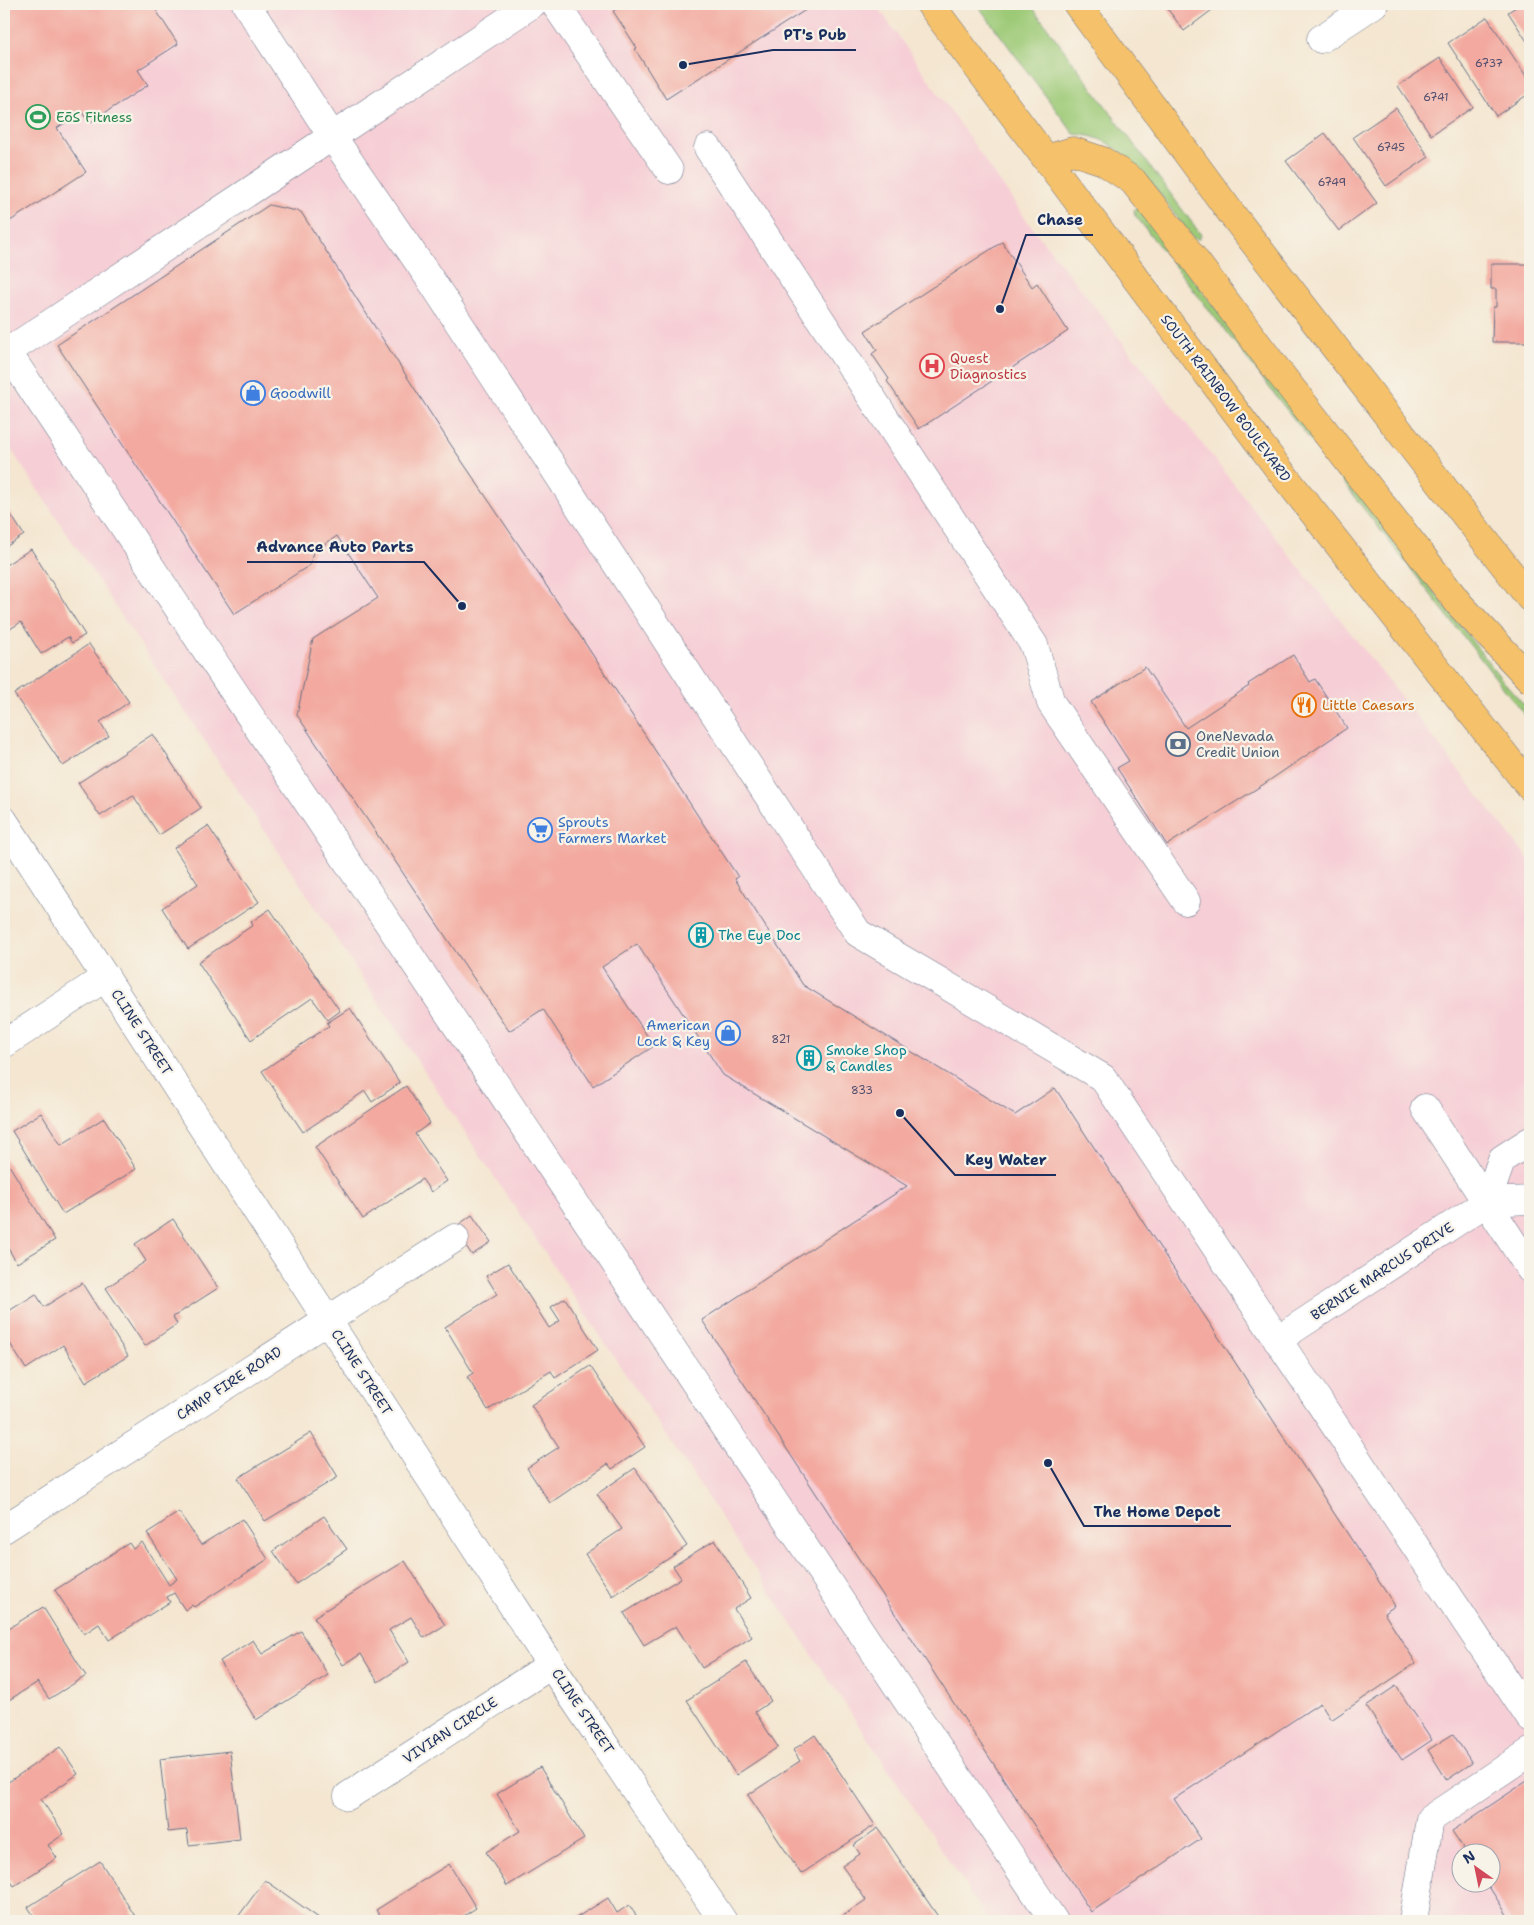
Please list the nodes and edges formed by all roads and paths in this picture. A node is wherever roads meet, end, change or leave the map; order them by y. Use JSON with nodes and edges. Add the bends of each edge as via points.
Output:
{"nodes":[{"id":1,"x":246,"y":4,"type":"edge"},
{"id":2,"x":532,"y":4,"type":"edge"},
{"id":3,"x":555,"y":4,"type":"edge"},
{"id":4,"x":930,"y":4,"type":"edge"},
{"id":5,"x":1077,"y":4,"type":"edge"},
{"id":6,"x":1374,"y":4,"type":"edge"},
{"id":7,"x":1321,"y":39,"type":"dead end"},
{"id":8,"x":332,"y":136,"type":"junction"},
{"id":9,"x":708,"y":148,"type":"dead end"},
{"id":10,"x":1046,"y":159,"type":"junction"},
{"id":11,"x":668,"y":170,"type":"dead end"},
{"id":12,"x":5,"y":349,"type":"edge"},
{"id":13,"x":1530,"y":598,"type":"edge"},
{"id":14,"x":1530,"y":679,"type":"edge"},
{"id":15,"x":1530,"y":787,"type":"edge"},
{"id":16,"x":4,"y":821,"type":"edge"},
{"id":17,"x":1186,"y":901,"type":"dead end"},
{"id":18,"x":106,"y":977,"type":"junction"},
{"id":19,"x":4,"y":1044,"type":"edge"},
{"id":20,"x":1425,"y":1108,"type":"dead end"},
{"id":21,"x":1530,"y":1141,"type":"edge"},
{"id":22,"x":1530,"y":1200,"type":"edge"},
{"id":23,"x":1486,"y":1202,"type":"junction"},
{"id":24,"x":455,"y":1238,"type":"dead end"},
{"id":25,"x":1530,"y":1269,"type":"edge"},
{"id":26,"x":328,"y":1319,"type":"junction"},
{"id":27,"x":1278,"y":1340,"type":"junction"},
{"id":28,"x":4,"y":1528,"type":"edge"},
{"id":29,"x":552,"y":1665,"type":"junction"},
{"id":30,"x":1530,"y":1718,"type":"edge"},
{"id":31,"x":1530,"y":1752,"type":"edge"},
{"id":32,"x":348,"y":1796,"type":"dead end"},
{"id":33,"x":723,"y":1921,"type":"edge"},
{"id":34,"x":1054,"y":1921,"type":"edge"},
{"id":35,"x":1413,"y":1921,"type":"edge"}],
"edges":[{"from":1,"to":8,"type":"street"},
{"from":2,"to":8,"type":"street"},
{"from":3,"to":11,"type":"street"},
{"from":4,"to":10,"type":"main road","name":"SOUTH RAINBOW BOULEVARD"},
{"from":5,"to":13,"type":"main road","via":[[1232,213]]},
{"from":6,"to":7,"type":"street"},
{"from":8,"to":12,"type":"street"},
{"from":8,"to":27,"type":"street","via":[[432,282],[858,933],[1103,1078]]},
{"from":9,"to":17,"type":"street","via":[[1034,645],[1051,703]]},
{"from":10,"to":14,"type":"main road","via":[[1073,151],[1103,161],[1133,181],[1460,605]]},
{"from":10,"to":15,"type":"main road","name":"SOUTH RAINBOW BOULEVARD","via":[[1278,468]]},
{"from":12,"to":34,"type":"street"},
{"from":16,"to":18,"type":"street","name":"CLINE STREET"},
{"from":18,"to":19,"type":"street"},
{"from":18,"to":26,"type":"street","name":"CLINE STREET"},
{"from":20,"to":23,"type":"street"},
{"from":21,"to":23,"type":"street","via":[[1502,1159]]},
{"from":22,"to":23,"type":"street"},
{"from":23,"to":25,"type":"street"},
{"from":23,"to":27,"type":"street","name":"BERNIE MARCUS DRIVE"},
{"from":24,"to":26,"type":"street","name":"CAMP FIRE ROAD"},
{"from":26,"to":28,"type":"street","name":"CAMP FIRE ROAD"},
{"from":26,"to":29,"type":"street","name":"CLINE STREET"},
{"from":27,"to":30,"type":"street"},
{"from":29,"to":32,"type":"street","name":"VIVIAN CIRCLE"},
{"from":29,"to":33,"type":"street","name":"CLINE STREET"},
{"from":31,"to":35,"type":"street","via":[[1430,1819]]}]}
